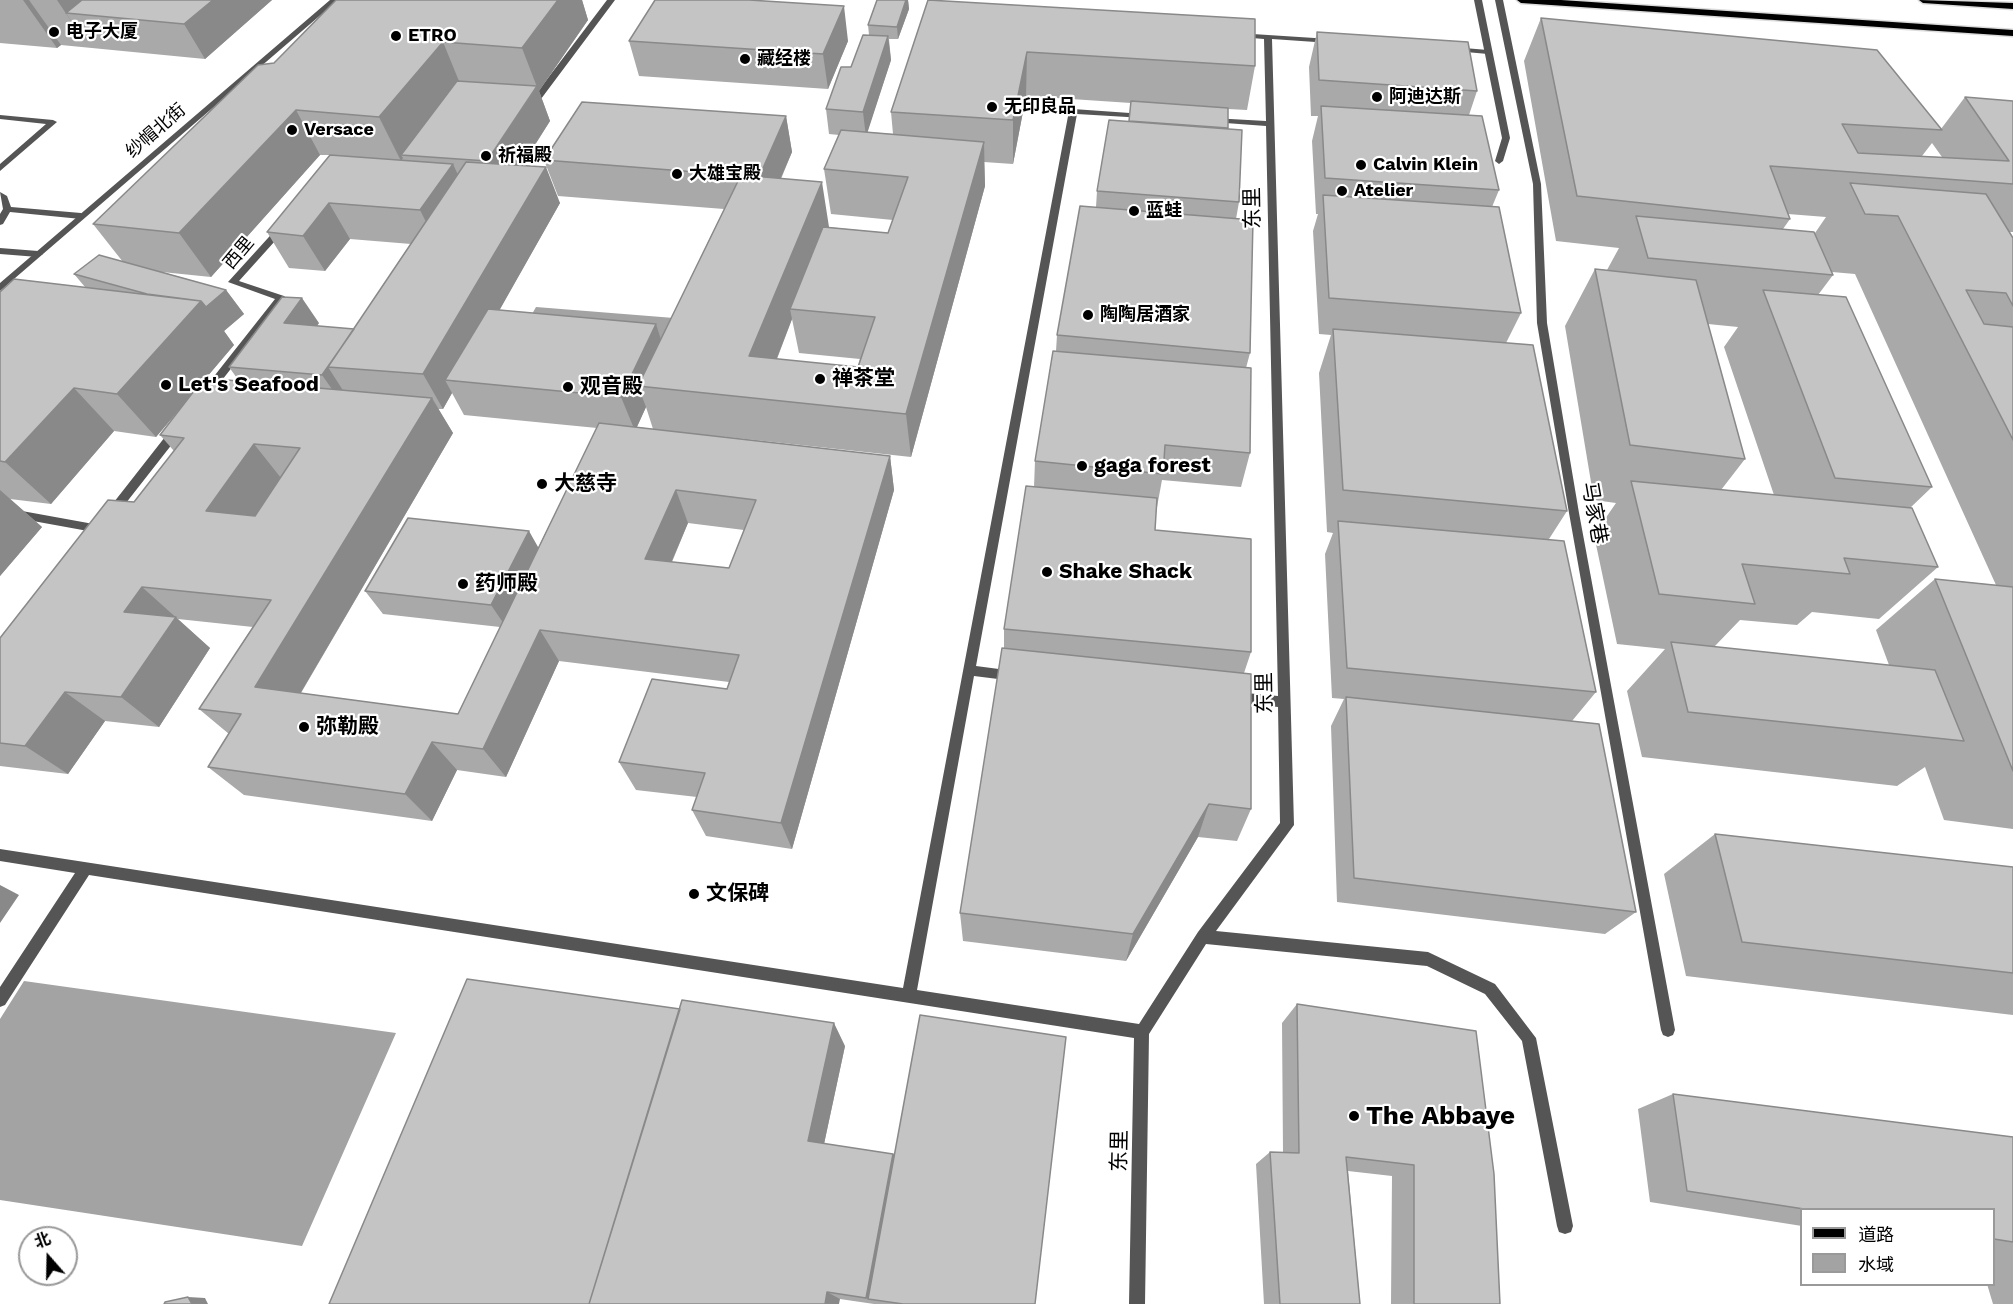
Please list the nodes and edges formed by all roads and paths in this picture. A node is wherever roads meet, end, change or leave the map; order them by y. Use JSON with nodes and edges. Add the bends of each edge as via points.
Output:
{"nodes":[{"id":1,"x":334,"y":0,"type":"edge"},
{"id":2,"x":611,"y":0,"type":"edge"},
{"id":3,"x":1478,"y":0,"type":"edge"},
{"id":4,"x":1499,"y":0,"type":"edge"},
{"id":5,"x":1521,"y":0,"type":"edge"},
{"id":6,"x":1923,"y":0,"type":"edge"},
{"id":7,"x":2013,"y":6,"type":"edge"},
{"id":8,"x":2013,"y":33,"type":"edge"},
{"id":9,"x":1233,"y":34,"type":"edge"},
{"id":10,"x":1268,"y":36,"type":"junction"},
{"id":11,"x":1338,"y":41,"type":"edge"},
{"id":12,"x":1442,"y":48,"type":"edge"},
{"id":13,"x":1488,"y":51,"type":"junction"},
{"id":14,"x":520,"y":107,"type":"edge"},
{"id":15,"x":1155,"y":116,"type":"edge"},
{"id":16,"x":0,"y":117,"type":"edge"},
{"id":17,"x":1201,"y":119,"type":"edge"},
{"id":18,"x":1271,"y":124,"type":"junction"},
{"id":19,"x":1499,"y":161,"type":"dead end"},
{"id":20,"x":0,"y":168,"type":"edge"},
{"id":21,"x":0,"y":195,"type":"edge"},
{"id":22,"x":7,"y":209,"type":"junction"},
{"id":23,"x":81,"y":216,"type":"junction"},
{"id":24,"x":0,"y":222,"type":"edge"},
{"id":25,"x":287,"y":222,"type":"edge"},
{"id":26,"x":0,"y":250,"type":"edge"},
{"id":27,"x":38,"y":254,"type":"junction"},
{"id":28,"x":0,"y":288,"type":"edge"},
{"id":29,"x":201,"y":399,"type":"edge"},
{"id":30,"x":179,"y":427,"type":"edge"},
{"id":31,"x":0,"y":511,"type":"edge"},
{"id":32,"x":971,"y":671,"type":"junction"},
{"id":33,"x":1029,"y":677,"type":"edge"},
{"id":34,"x":1227,"y":696,"type":"edge"},
{"id":35,"x":1285,"y":702,"type":"junction"},
{"id":36,"x":0,"y":855,"type":"edge"},
{"id":37,"x":87,"y":867,"type":"junction"},
{"id":38,"x":1203,"y":937,"type":"junction"},
{"id":39,"x":909,"y":995,"type":"junction"},
{"id":40,"x":0,"y":1000,"type":"edge"},
{"id":41,"x":1668,"y":1030,"type":"dead end"},
{"id":42,"x":1142,"y":1032,"type":"junction"},
{"id":43,"x":1565,"y":1226,"type":"dead end"},
{"id":44,"x":1137,"y":1304,"type":"edge"}],
"edges":[{"from":1,"to":23,"type":"street","name":"纱帽北街"},
{"from":2,"to":14,"type":"street","via":[[530,107]]},
{"from":3,"to":13,"type":"street"},
{"from":4,"to":41,"type":"street","name":"马家巷","via":[[1537,184],[1542,323]]},
{"from":5,"to":8,"type":"main road"},
{"from":6,"to":7,"type":"main road"},
{"from":9,"to":10,"type":"street"},
{"from":10,"to":11,"type":"street"},
{"from":10,"to":18,"type":"street","name":"东里"},
{"from":12,"to":13,"type":"street"},
{"from":13,"to":19,"type":"street","via":[[1506,138]]},
{"from":15,"to":32,"type":"street","via":[[1073,111]]},
{"from":16,"to":20,"type":"street","via":[[53,122]]},
{"from":17,"to":18,"type":"street"},
{"from":18,"to":35,"type":"street","name":"东里"},
{"from":21,"to":22,"type":"street"},
{"from":22,"to":23,"type":"street"},
{"from":22,"to":24,"type":"street"},
{"from":23,"to":27,"type":"street","name":"纱帽北街"},
{"from":25,"to":29,"type":"street","name":"西里","via":[[233,282],[281,298]]},
{"from":26,"to":27,"type":"street"},
{"from":27,"to":28,"type":"street","name":"纱帽北街"},
{"from":30,"to":31,"type":"street","via":[[96,533]]},
{"from":32,"to":33,"type":"street"},
{"from":32,"to":39,"type":"street"},
{"from":34,"to":35,"type":"street"},
{"from":35,"to":38,"type":"street","name":"东里","via":[[1287,825]]},
{"from":36,"to":37,"type":"street"},
{"from":37,"to":39,"type":"street"},
{"from":37,"to":40,"type":"street"},
{"from":38,"to":42,"type":"street","name":"东里"},
{"from":38,"to":43,"type":"street","via":[[1428,959],[1490,989],[1528,1038]]},
{"from":39,"to":42,"type":"street"},
{"from":42,"to":44,"type":"street","name":"东里"}]}
